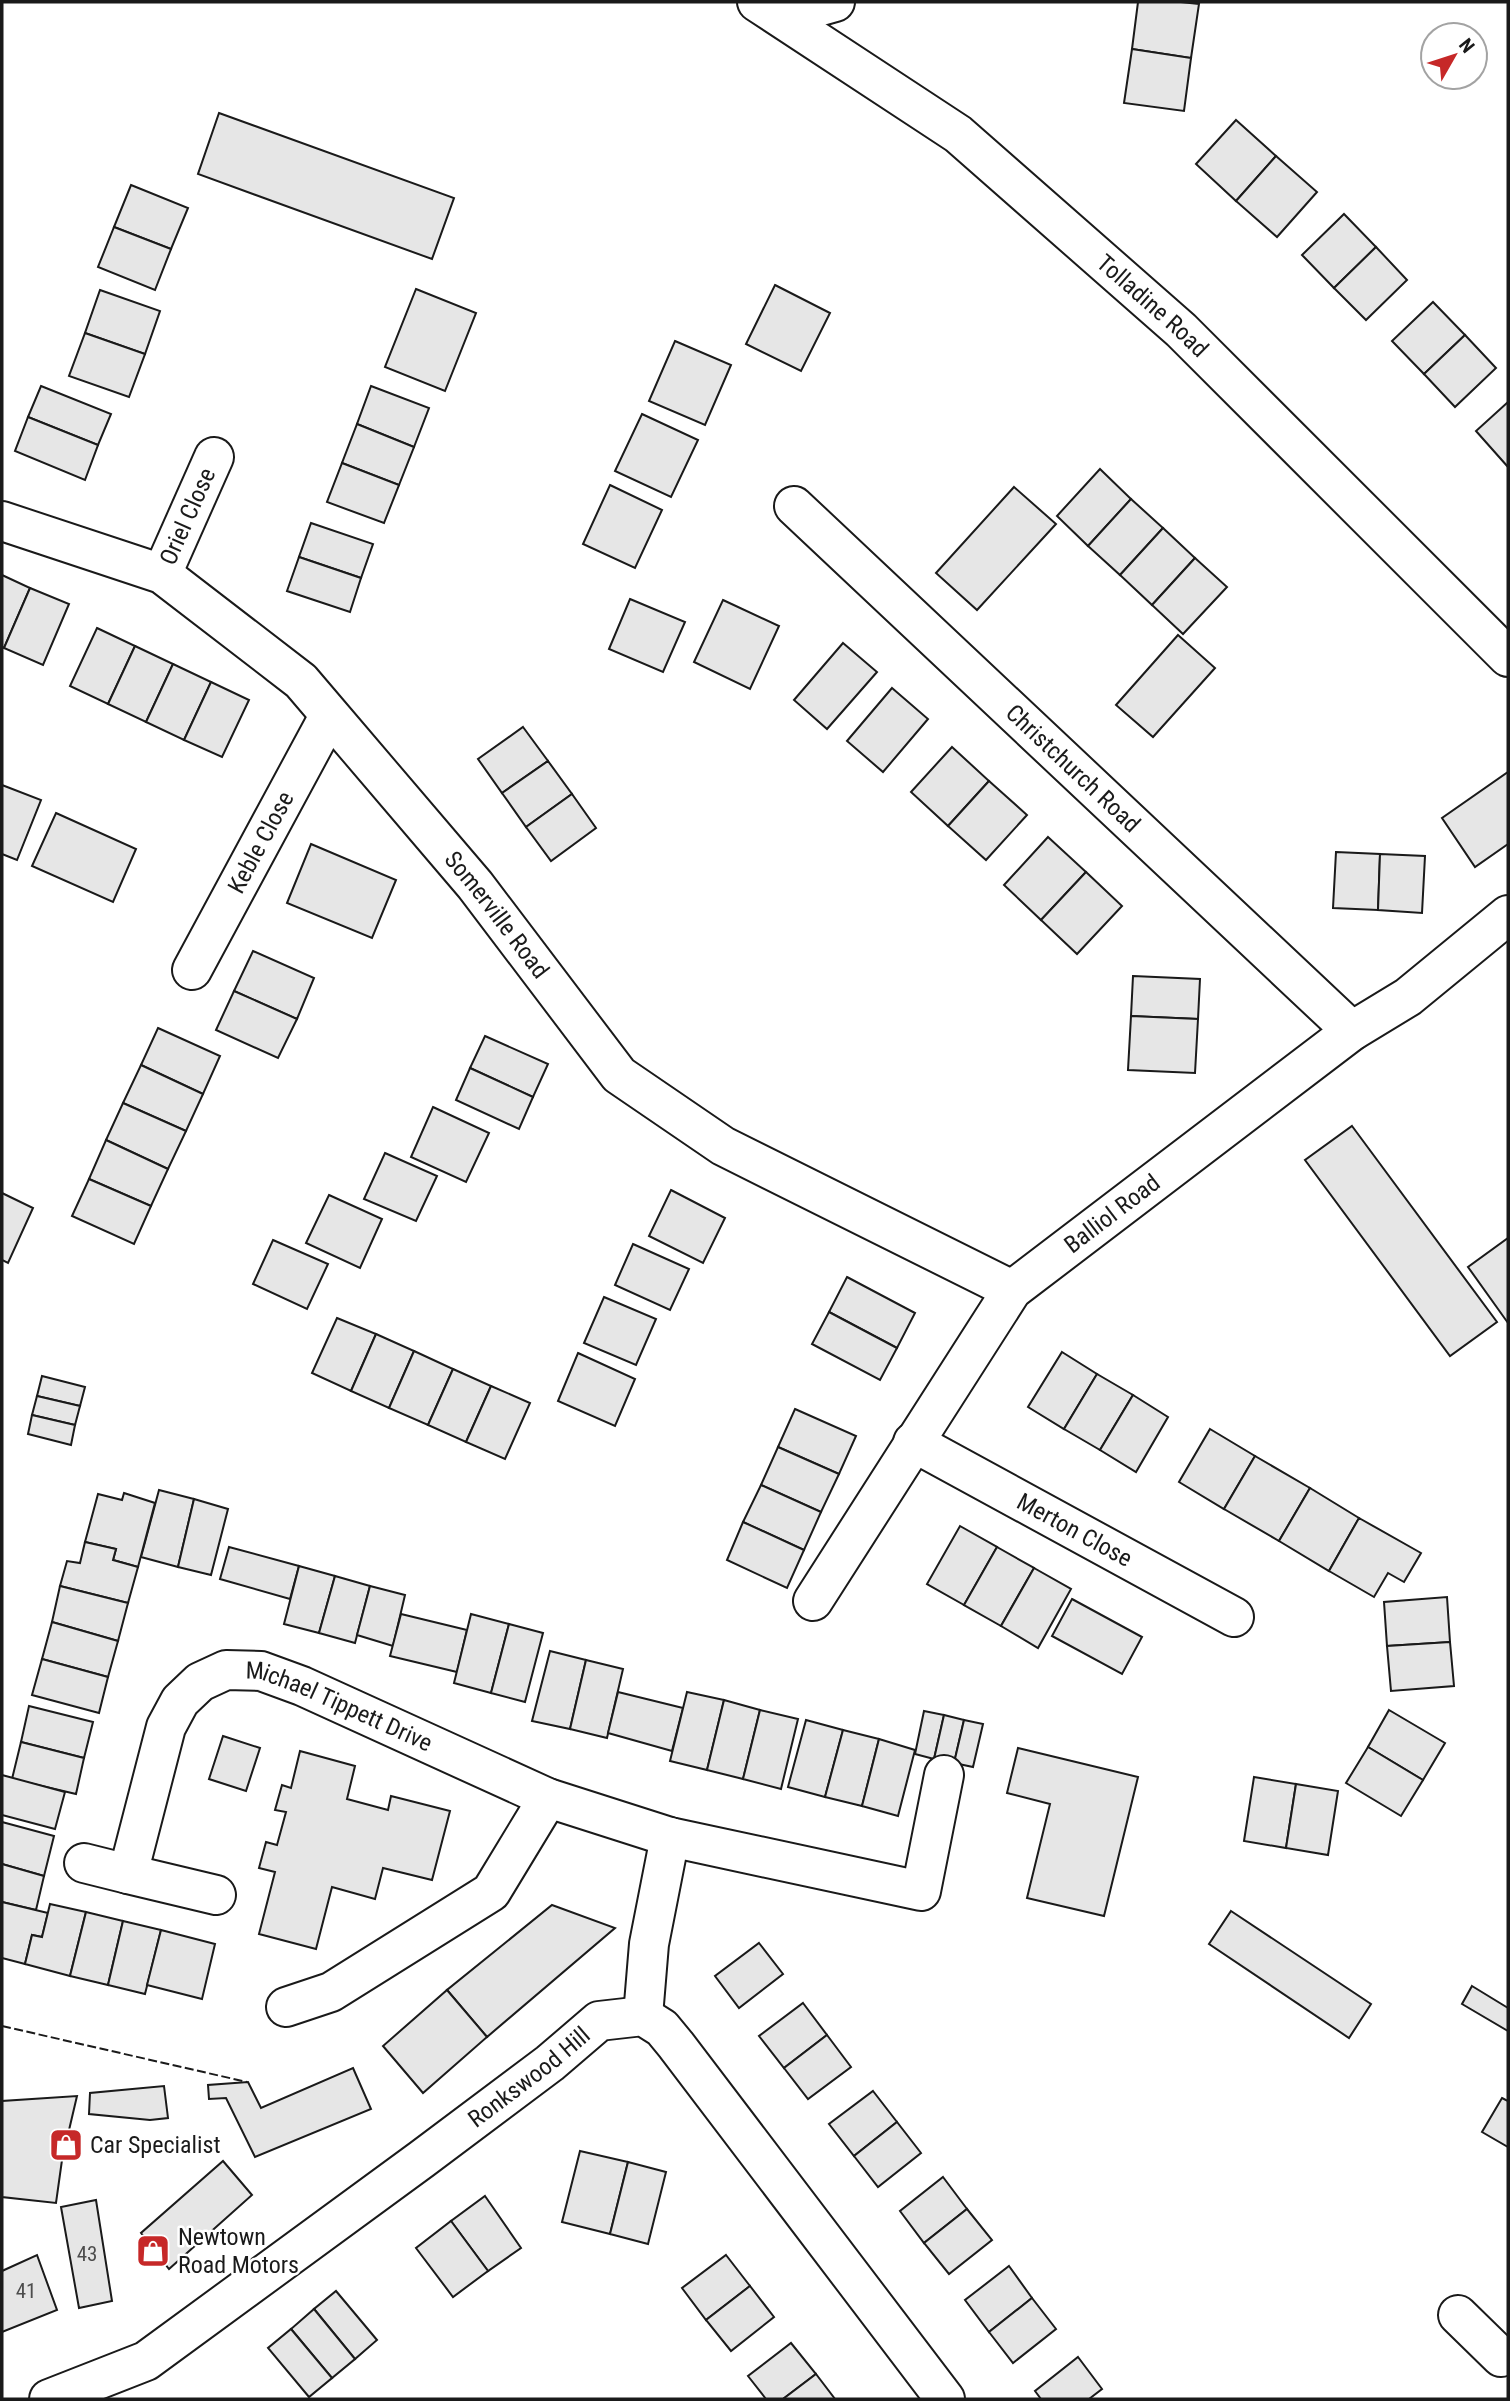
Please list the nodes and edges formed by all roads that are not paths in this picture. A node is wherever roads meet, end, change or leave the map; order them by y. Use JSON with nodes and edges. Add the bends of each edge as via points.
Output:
{"nodes":[{"id":1,"x":835,"y":2,"type":"edge"},
{"id":2,"x":769,"y":10,"type":"edge"},
{"id":3,"x":214,"y":457,"type":"dead end"},
{"id":4,"x":794,"y":506,"type":"dead end"},
{"id":5,"x":2,"y":521,"type":"edge"},
{"id":6,"x":162,"y":575,"type":"junction"},
{"id":7,"x":1508,"y":657,"type":"edge"},
{"id":8,"x":330,"y":716,"type":"junction"},
{"id":9,"x":1508,"y":915,"type":"edge"},
{"id":10,"x":192,"y":970,"type":"dead end"},
{"id":11,"x":1352,"y":1031,"type":"junction"},
{"id":12,"x":1013,"y":1290,"type":"junction"},
{"id":13,"x":914,"y":1442,"type":"junction"},
{"id":14,"x":814,"y":1601,"type":"dead end"},
{"id":15,"x":1234,"y":1617,"type":"dead end"},
{"id":16,"x":944,"y":1775,"type":"dead end"},
{"id":17,"x":548,"y":1798,"type":"junction"},
{"id":18,"x":670,"y":1837,"type":"junction"},
{"id":19,"x":84,"y":1863,"type":"dead end"},
{"id":20,"x":128,"y":1874,"type":"junction"},
{"id":21,"x":216,"y":1895,"type":"dead end"},
{"id":22,"x":286,"y":2007,"type":"dead end"},
{"id":23,"x":643,"y":2016,"type":"junction"},
{"id":24,"x":1458,"y":2315,"type":"dead end"},
{"id":25,"x":1506,"y":2356,"type":"edge"},
{"id":26,"x":49,"y":2399,"type":"edge"},
{"id":27,"x":945,"y":2399,"type":"edge"}],
"edges":[{"from":1,"to":2,"type":"street"},
{"from":2,"to":7,"type":"street","name":"Tolladine Road","via":[[969,142],[1181,331]]},
{"from":3,"to":6,"type":"street","name":"Oriel Close"},
{"from":4,"to":11,"type":"street","name":"Christchurch Road"},
{"from":5,"to":6,"type":"street","name":"Somerville Road"},
{"from":6,"to":8,"type":"street","name":"Somerville Road","via":[[300,681]]},
{"from":8,"to":10,"type":"street","name":"Keble Close"},
{"from":8,"to":12,"type":"street","name":"Somerville Road","via":[[475,886],[619,1075],[723,1146]]},
{"from":9,"to":11,"type":"street","name":"Balliol Road","via":[[1408,997]]},
{"from":11,"to":12,"type":"street","name":"Balliol Road"},
{"from":12,"to":13,"type":"street","name":"Balliol Road"},
{"from":13,"to":14,"type":"street","name":"Balliol Road"},
{"from":13,"to":15,"type":"street","name":"Merton Close"},
{"from":16,"to":18,"type":"street","name":"Michael Tippett Drive","via":[[921,1891]]},
{"from":17,"to":18,"type":"street","name":"Michael Tippett Drive"},
{"from":17,"to":20,"type":"street","name":"Michael Tippett Drive","via":[[302,1686],[261,1671],[226,1670],[200,1682],[180,1701],[166,1727]]},
{"from":17,"to":22,"type":"street","via":[[491,1892],[331,1992]]},
{"from":18,"to":23,"type":"street","via":[[649,1944]]},
{"from":19,"to":20,"type":"street"},
{"from":20,"to":21,"type":"street"},
{"from":23,"to":26,"type":"street","name":"Ronkswood Hill","via":[[599,2021],[550,2063],[146,2361]]},
{"from":23,"to":27,"type":"street","via":[[662,2028],[676,2045]]},
{"from":24,"to":25,"type":"street"}]}
